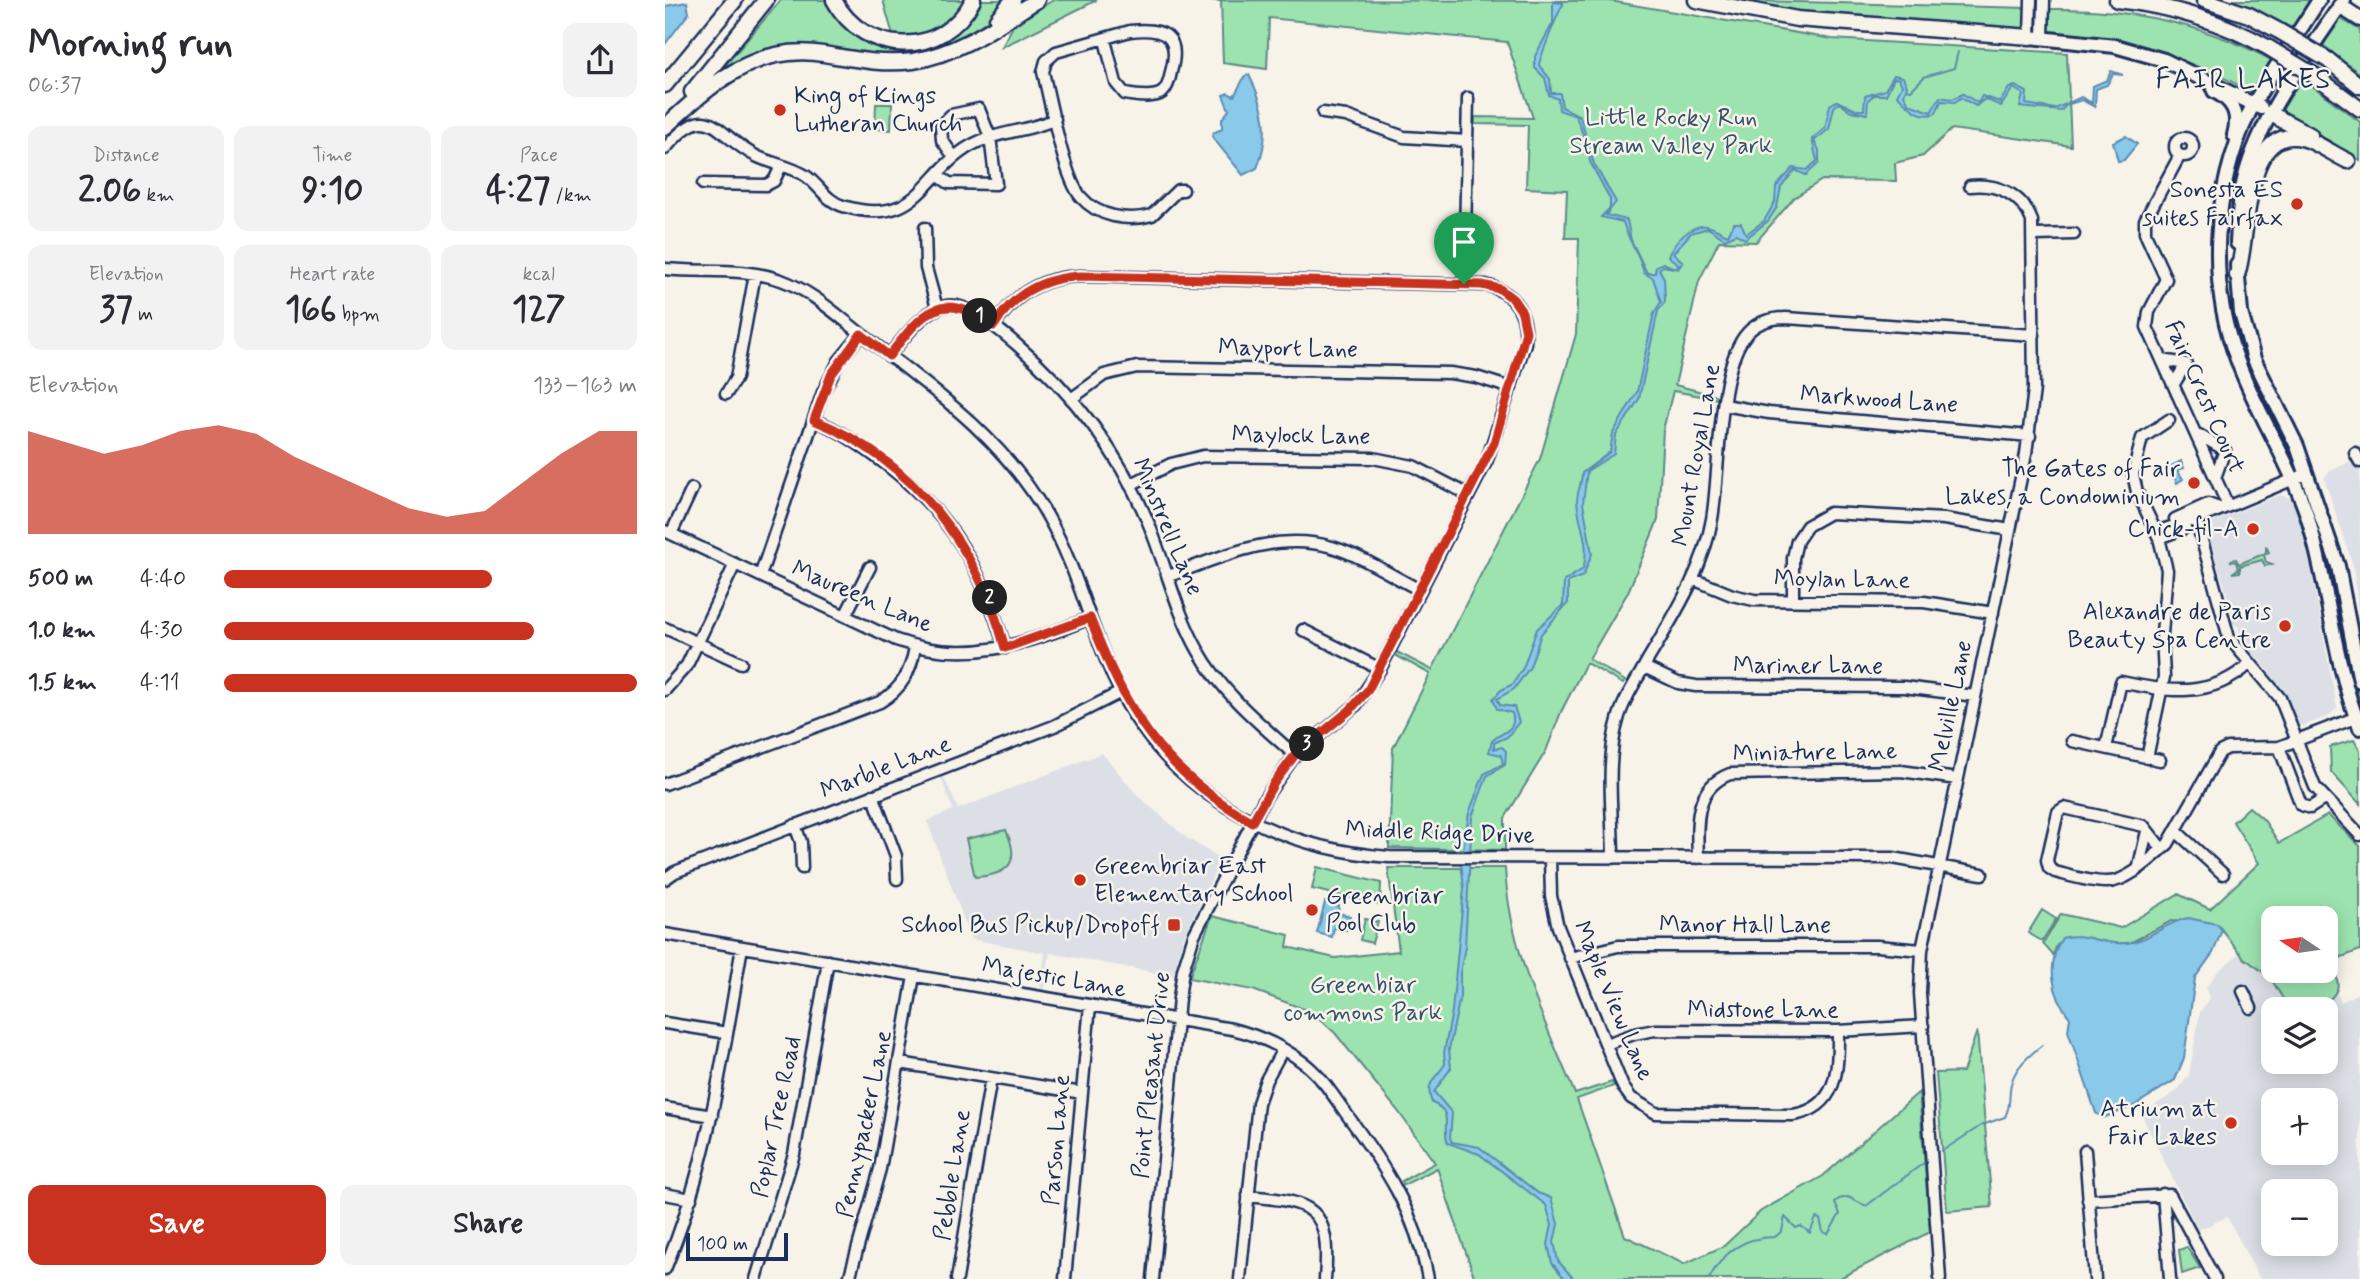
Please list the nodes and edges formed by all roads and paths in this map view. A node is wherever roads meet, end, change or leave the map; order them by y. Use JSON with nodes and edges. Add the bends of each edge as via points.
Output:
{"nodes":[{"id":1,"x":735,"y":0,"type":"edge"},
{"id":2,"x":766,"y":0,"type":"edge"},
{"id":3,"x":834,"y":0,"type":"edge"},
{"id":4,"x":973,"y":0,"type":"edge"},
{"id":5,"x":1013,"y":0,"type":"edge"},
{"id":6,"x":1037,"y":0,"type":"edge"},
{"id":7,"x":1696,"y":0,"type":"edge"},
{"id":8,"x":2031,"y":0,"type":"edge"},
{"id":9,"x":2044,"y":0,"type":"edge"},
{"id":10,"x":2117,"y":0,"type":"edge"},
{"id":11,"x":2204,"y":0,"type":"edge"},
{"id":12,"x":2319,"y":0,"type":"edge"},
{"id":13,"x":2337,"y":2,"type":"edge"},
{"id":14,"x":2360,"y":19,"type":"edge"},
{"id":15,"x":981,"y":34,"type":"junction"},
{"id":16,"x":2037,"y":38,"type":"junction"},
{"id":17,"x":1105,"y":40,"type":"junction"},
{"id":18,"x":2154,"y":58,"type":"junction"},
{"id":19,"x":665,"y":85,"type":"edge"},
{"id":20,"x":2360,"y":86,"type":"edge"},
{"id":21,"x":1468,"y":98,"type":"dead end"},
{"id":22,"x":2255,"y":104,"type":"junction"},
{"id":23,"x":2360,"y":109,"type":"edge"},
{"id":24,"x":1323,"y":113,"type":"dead end"},
{"id":25,"x":2271,"y":114,"type":"junction"},
{"id":26,"x":1055,"y":119,"type":"junction"},
{"id":27,"x":665,"y":127,"type":"edge"},
{"id":28,"x":990,"y":137,"type":"junction"},
{"id":29,"x":1467,"y":141,"type":"junction"},
{"id":30,"x":665,"y":149,"type":"edge"},
{"id":31,"x":2180,"y":155,"type":"dead end"},
{"id":32,"x":954,"y":157,"type":"junction"},
{"id":33,"x":2354,"y":165,"type":"edge"},
{"id":34,"x":781,"y":166,"type":"junction"},
{"id":35,"x":937,"y":175,"type":"junction"},
{"id":36,"x":703,"y":184,"type":"dead end"},
{"id":37,"x":1970,"y":186,"type":"dead end"},
{"id":38,"x":1183,"y":190,"type":"dead end"},
{"id":39,"x":2220,"y":213,"type":"junction"},
{"id":40,"x":925,"y":228,"type":"dead end"},
{"id":41,"x":2074,"y":234,"type":"dead end"},
{"id":42,"x":2035,"y":235,"type":"junction"},
{"id":43,"x":665,"y":269,"type":"edge"},
{"id":44,"x":755,"y":274,"type":"junction"},
{"id":45,"x":2237,"y":275,"type":"junction"},
{"id":46,"x":1464,"y":284,"type":"junction"},
{"id":47,"x":937,"y":308,"type":"junction"},
{"id":48,"x":994,"y":326,"type":"junction"},
{"id":49,"x":861,"y":334,"type":"junction"},
{"id":50,"x":2034,"y":335,"type":"junction"},
{"id":51,"x":889,"y":356,"type":"junction"},
{"id":52,"x":2162,"y":360,"type":"junction"},
{"id":53,"x":2174,"y":384,"type":"junction"},
{"id":54,"x":1511,"y":388,"type":"junction"},
{"id":55,"x":726,"y":394,"type":"dead end"},
{"id":56,"x":1072,"y":399,"type":"junction"},
{"id":57,"x":1724,"y":405,"type":"junction"},
{"id":58,"x":814,"y":420,"type":"junction"},
{"id":59,"x":2169,"y":420,"type":"dead end"},
{"id":60,"x":2199,"y":435,"type":"junction"},
{"id":61,"x":2030,"y":436,"type":"junction"},
{"id":62,"x":2306,"y":474,"type":"junction"},
{"id":63,"x":2216,"y":475,"type":"junction"},
{"id":64,"x":2293,"y":479,"type":"junction"},
{"id":65,"x":1130,"y":485,"type":"junction"},
{"id":66,"x":692,"y":489,"type":"dead end"},
{"id":67,"x":1469,"y":495,"type":"junction"},
{"id":68,"x":2225,"y":507,"type":"junction"},
{"id":69,"x":2190,"y":519,"type":"junction"},
{"id":70,"x":2010,"y":530,"type":"junction"},
{"id":71,"x":668,"y":532,"type":"edge"},
{"id":72,"x":2158,"y":535,"type":"junction"},
{"id":73,"x":736,"y":564,"type":"junction"},
{"id":74,"x":870,"y":567,"type":"dead end"},
{"id":75,"x":760,"y":576,"type":"junction"},
{"id":76,"x":1169,"y":576,"type":"junction"},
{"id":77,"x":1693,"y":579,"type":"junction"},
{"id":78,"x":1420,"y":590,"type":"junction"},
{"id":79,"x":1793,"y":600,"type":"junction"},
{"id":80,"x":1993,"y":613,"type":"junction"},
{"id":81,"x":845,"y":616,"type":"junction"},
{"id":82,"x":1090,"y":618,"type":"junction"},
{"id":83,"x":665,"y":628,"type":"edge"},
{"id":84,"x":1303,"y":630,"type":"dead end"},
{"id":85,"x":698,"y":644,"type":"junction"},
{"id":86,"x":915,"y":647,"type":"junction"},
{"id":87,"x":1005,"y":648,"type":"junction"},
{"id":88,"x":741,"y":663,"type":"dead end"},
{"id":89,"x":2249,"y":664,"type":"junction"},
{"id":90,"x":1644,"y":667,"type":"junction"},
{"id":91,"x":1380,"y":669,"type":"junction"},
{"id":92,"x":2360,"y":681,"type":"edge"},
{"id":93,"x":665,"y":690,"type":"edge"},
{"id":94,"x":2161,"y":691,"type":"junction"},
{"id":95,"x":1121,"y":692,"type":"junction"},
{"id":96,"x":1975,"y":696,"type":"junction"},
{"id":97,"x":2359,"y":720,"type":"edge"},
{"id":98,"x":2072,"y":741,"type":"dead end"},
{"id":99,"x":2296,"y":742,"type":"junction"},
{"id":100,"x":2279,"y":747,"type":"junction"},
{"id":101,"x":2106,"y":748,"type":"junction"},
{"id":102,"x":1295,"y":755,"type":"junction"},
{"id":103,"x":2147,"y":758,"type":"junction"},
{"id":104,"x":2160,"y":760,"type":"dead end"},
{"id":105,"x":1957,"y":779,"type":"junction"},
{"id":106,"x":665,"y":784,"type":"edge"},
{"id":107,"x":873,"y":795,"type":"junction"},
{"id":108,"x":2324,"y":799,"type":"junction"},
{"id":109,"x":1252,"y":822,"type":"junction"},
{"id":110,"x":795,"y":825,"type":"junction"},
{"id":111,"x":2147,"y":831,"type":"junction"},
{"id":112,"x":2177,"y":832,"type":"junction"},
{"id":113,"x":2360,"y":835,"type":"edge"},
{"id":114,"x":2162,"y":849,"type":"junction"},
{"id":115,"x":1550,"y":858,"type":"junction"},
{"id":116,"x":1613,"y":858,"type":"junction"},
{"id":117,"x":1698,"y":858,"type":"junction"},
{"id":118,"x":1939,"y":865,"type":"junction"},
{"id":119,"x":2139,"y":866,"type":"junction"},
{"id":120,"x":802,"y":868,"type":"dead end"},
{"id":121,"x":1982,"y":874,"type":"dead end"},
{"id":122,"x":2226,"y":876,"type":"dead end"},
{"id":123,"x":665,"y":879,"type":"edge"},
{"id":124,"x":897,"y":879,"type":"dead end"},
{"id":125,"x":665,"y":934,"type":"edge"},
{"id":126,"x":742,"y":947,"type":"junction"},
{"id":127,"x":1922,"y":950,"type":"junction"},
{"id":128,"x":1570,"y":958,"type":"junction"},
{"id":129,"x":828,"y":961,"type":"junction"},
{"id":130,"x":915,"y":976,"type":"junction"},
{"id":131,"x":2243,"y":991,"type":"dead end"},
{"id":132,"x":1090,"y":1006,"type":"junction"},
{"id":133,"x":2251,"y":1008,"type":"dead end"},
{"id":134,"x":1177,"y":1020,"type":"junction"},
{"id":135,"x":665,"y":1023,"type":"edge"},
{"id":136,"x":1923,"y":1026,"type":"junction"},
{"id":137,"x":1838,"y":1031,"type":"junction"},
{"id":138,"x":727,"y":1033,"type":"junction"},
{"id":139,"x":1606,"y":1044,"type":"junction"},
{"id":140,"x":1283,"y":1049,"type":"junction"},
{"id":141,"x":900,"y":1063,"type":"junction"},
{"id":142,"x":991,"y":1078,"type":"junction"},
{"id":143,"x":1082,"y":1093,"type":"junction"},
{"id":144,"x":665,"y":1108,"type":"edge"},
{"id":145,"x":712,"y":1116,"type":"junction"},
{"id":146,"x":2085,"y":1151,"type":"dead end"},
{"id":147,"x":665,"y":1194,"type":"edge"},
{"id":148,"x":2163,"y":1194,"type":"junction"},
{"id":149,"x":1248,"y":1196,"type":"junction"},
{"id":150,"x":691,"y":1199,"type":"junction"},
{"id":151,"x":2088,"y":1200,"type":"junction"},
{"id":152,"x":665,"y":1269,"type":"edge"},
{"id":153,"x":2211,"y":1278,"type":"edge"},
{"id":154,"x":755,"y":1279,"type":"edge"},
{"id":155,"x":849,"y":1279,"type":"edge"},
{"id":156,"x":957,"y":1279,"type":"edge"},
{"id":157,"x":1065,"y":1279,"type":"edge"},
{"id":158,"x":1153,"y":1279,"type":"edge"},
{"id":159,"x":1240,"y":1279,"type":"edge"},
{"id":160,"x":1325,"y":1279,"type":"edge"},
{"id":161,"x":1428,"y":1279,"type":"edge"},
{"id":162,"x":1940,"y":1279,"type":"edge"},
{"id":163,"x":2095,"y":1279,"type":"edge"},
{"id":164,"x":2170,"y":1279,"type":"edge"}],
"edges":[{"from":1,"to":19,"type":"highway"},
{"from":2,"to":27,"type":"highway"},
{"from":3,"to":4,"type":"highway","via":[[863,34],[904,45],[941,34]]},
{"from":5,"to":15,"type":"highway"},
{"from":6,"to":15,"type":"highway"},
{"from":7,"to":16,"type":"highway","via":[[1797,19]]},
{"from":8,"to":16,"type":"street"},
{"from":9,"to":16,"type":"street"},
{"from":10,"to":23,"type":"highway","bridge":true,"via":[[2213,21],[2269,48]]},
{"from":11,"to":20,"type":"highway","bridge":true,"via":[[2279,31],[2328,60]]},
{"from":12,"to":22,"type":"main road"},
{"from":13,"to":14,"type":"highway"},
{"from":13,"to":25,"type":"main road"},
{"from":15,"to":27,"type":"highway","via":[[915,61],[881,63],[797,52],[758,59],[716,80]]},
{"from":16,"to":18,"type":"main road","via":[[2115,46]]},
{"from":17,"to":17,"type":"street","via":[[1119,90],[1135,96],[1162,93],[1176,54],[1169,37],[1142,30]]},
{"from":17,"to":26,"type":"street","via":[[1056,52],[1045,61],[1043,72]]},
{"from":18,"to":22,"type":"main road","via":[[2190,70]]},
{"from":18,"to":39,"type":"main road","via":[[2225,97],[2235,109],[2237,126],[2219,186]]},
{"from":21,"to":29,"type":"street"},
{"from":22,"to":25,"type":"main road"},
{"from":22,"to":39,"type":"main road","via":[[2232,158]]},
{"from":24,"to":29,"type":"street","via":[[1346,116],[1404,137]]},
{"from":25,"to":33,"type":"highway"},
{"from":25,"to":45,"type":"main road","via":[[2242,188]]},
{"from":26,"to":28,"type":"street"},
{"from":26,"to":38,"type":"street","via":[[1075,187],[1101,213],[1152,215]]},
{"from":28,"to":32,"type":"street"},
{"from":28,"to":32,"type":"street","via":[[979,109],[951,115],[940,133]]},
{"from":28,"to":35,"type":"street","via":[[994,185],[949,183]]},
{"from":29,"to":46,"type":"street"},
{"from":30,"to":34,"type":"street","via":[[690,125],[701,122],[715,125],[755,156]]},
{"from":31,"to":52,"type":"street","name":"Fair Crest Court","via":[[2145,220],[2145,233],[2166,279],[2147,321]]},
{"from":32,"to":35,"type":"street"},
{"from":33,"to":45,"type":"highway","via":[[2297,137],[2281,138],[2270,145],[2255,179]]},
{"from":34,"to":35,"type":"street","via":[[806,176],[836,203],[853,208],[896,207],[921,195]]},
{"from":34,"to":36,"type":"street","via":[[767,185]]},
{"from":37,"to":42,"type":"street","name":"Melville Lane","via":[[1998,188],[2014,195],[2029,212]]},
{"from":39,"to":64,"type":"main road","via":[[2219,270],[2228,332],[2248,387]]},
{"from":40,"to":47,"type":"street","via":[[926,268]]},
{"from":41,"to":42,"type":"street"},
{"from":42,"to":50,"type":"street","name":"Melville Lane"},
{"from":43,"to":44,"type":"street","name":"Middle Ridge Drive"},
{"from":44,"to":49,"type":"street","name":"Middle Ridge Drive","via":[[808,293]]},
{"from":44,"to":55,"type":"street","via":[[736,378]]},
{"from":45,"to":62,"type":"main road","via":[[2241,313],[2254,359]]},
{"from":46,"to":48,"type":"street","name":"Point Pleasant Drive","via":[[1070,277],[1027,291],[1006,308]]},
{"from":46,"to":54,"type":"street","name":"Point Pleasant Drive","via":[[1500,289],[1522,312],[1525,342]]},
{"from":47,"to":48,"type":"street","name":"Minstrell Lane","via":[[963,307]]},
{"from":47,"to":51,"type":"street","via":[[916,321]]},
{"from":48,"to":56,"type":"street","name":"Minstrell Lane"},
{"from":49,"to":51,"type":"street","name":"Middle Ridge Drive"},
{"from":49,"to":58,"type":"street","via":[[831,375]]},
{"from":50,"to":57,"type":"street","name":"Mount Royal Lane","via":[[1772,319],[1742,339]]},
{"from":50,"to":61,"type":"street","name":"Melville Lane"},
{"from":51,"to":82,"type":"street","name":"Middle Ridge Drive","via":[[971,421],[1019,473],[1058,535]]},
{"from":52,"to":53,"type":"street","name":"Fair Crest Court"},
{"from":52,"to":53,"type":"street","via":[[2186,363]]},
{"from":53,"to":60,"type":"street","name":"Fair Crest Court"},
{"from":54,"to":56,"type":"street","name":"Mayport Lane","via":[[1450,373],[1137,367],[1104,375]]},
{"from":54,"to":67,"type":"street","name":"Point Pleasant Drive","via":[[1494,443]]},
{"from":56,"to":65,"type":"street","name":"Minstrell Lane"},
{"from":57,"to":61,"type":"street","name":"Markwood Lane"},
{"from":57,"to":77,"type":"street","name":"Mount Royal Lane","via":[[1712,519]]},
{"from":58,"to":75,"type":"street"},
{"from":58,"to":87,"type":"street","via":[[854,440],[943,517],[981,576]]},
{"from":59,"to":72,"type":"street","via":[[2142,438],[2133,474]]},
{"from":60,"to":63,"type":"street","name":"Fair Crest Court"},
{"from":60,"to":63,"type":"street","via":[[2225,450]]},
{"from":61,"to":70,"type":"street","name":"Melville Lane"},
{"from":62,"to":64,"type":"street"},
{"from":62,"to":92,"type":"main road","via":[[2338,566]]},
{"from":63,"to":68,"type":"street","name":"Fair Crest Court"},
{"from":64,"to":68,"type":"street"},
{"from":64,"to":97,"type":"main road","via":[[2318,552],[2339,661]]},
{"from":65,"to":67,"type":"street","name":"Maylock Lane","via":[[1171,464],[1203,456],[1373,458],[1413,466]]},
{"from":65,"to":76,"type":"street","name":"Minstrell Lane"},
{"from":66,"to":71,"type":"street"},
{"from":67,"to":78,"type":"street","name":"Point Pleasant Drive"},
{"from":68,"to":69,"type":"street"},
{"from":69,"to":72,"type":"street","via":[[2175,519],[2174,528]]},
{"from":69,"to":89,"type":"street","via":[[2229,638]]},
{"from":70,"to":79,"type":"street","via":[[1944,519],[1830,513],[1807,526],[1797,541]]},
{"from":70,"to":80,"type":"street","name":"Melville Lane"},
{"from":71,"to":73,"type":"street","name":"Maureen Lane"},
{"from":72,"to":94,"type":"street","via":[[2167,570]]},
{"from":73,"to":75,"type":"street","name":"Maureen Lane"},
{"from":73,"to":85,"type":"street"},
{"from":74,"to":81,"type":"street"},
{"from":75,"to":81,"type":"street","name":"Maureen Lane"},
{"from":76,"to":78,"type":"street","via":[[1255,546],[1303,543],[1339,550]]},
{"from":76,"to":102,"type":"street","name":"Minstrell Lane","via":[[1190,635],[1212,673],[1235,701]]},
{"from":77,"to":79,"type":"street","name":"Moylan Lane","via":[[1740,598]]},
{"from":77,"to":90,"type":"street","name":"Mount Royal Lane"},
{"from":78,"to":91,"type":"street","name":"Point Pleasant Drive"},
{"from":79,"to":80,"type":"street","name":"Moylan Lane","via":[[1924,602]]},
{"from":80,"to":96,"type":"street","name":"Melville Lane"},
{"from":81,"to":86,"type":"street","name":"Maureen Lane"},
{"from":82,"to":87,"type":"street","name":"Maureen Lane"},
{"from":82,"to":95,"type":"street","name":"Middle Ridge Drive"},
{"from":83,"to":85,"type":"street"},
{"from":84,"to":91,"type":"street"},
{"from":85,"to":88,"type":"street"},
{"from":85,"to":93,"type":"street","via":[[681,674]]},
{"from":86,"to":87,"type":"street","name":"Maureen Lane","via":[[961,653]]},
{"from":86,"to":106,"type":"street","via":[[906,677],[880,702]]},
{"from":89,"to":94,"type":"street","via":[[2237,676],[2215,685]]},
{"from":89,"to":99,"type":"street","via":[[2280,698]]},
{"from":90,"to":96,"type":"street","name":"Mariner Lane","via":[[1696,686],[1904,687]]},
{"from":90,"to":116,"type":"street","name":"Mount Royal Lane","via":[[1614,735]]},
{"from":91,"to":102,"type":"street","name":"Point Pleasant Drive","via":[[1356,705]]},
{"from":94,"to":101,"type":"street","via":[[2121,682]]},
{"from":94,"to":103,"type":"street"},
{"from":95,"to":107,"type":"street","name":"Marble Lane","via":[[1054,726]]},
{"from":95,"to":109,"type":"street","name":"Middle Ridge Drive","via":[[1144,729],[1176,766],[1213,798]]},
{"from":96,"to":105,"type":"street","name":"Melville Lane"},
{"from":97,"to":99,"type":"street"},
{"from":98,"to":101,"type":"street"},
{"from":99,"to":100,"type":"street"},
{"from":99,"to":108,"type":"street","via":[[2310,779]]},
{"from":100,"to":108,"type":"street","via":[[2301,805],[2310,808]]},
{"from":100,"to":112,"type":"street","via":[[2220,752]]},
{"from":101,"to":103,"type":"street"},
{"from":102,"to":109,"type":"street","name":"Point Pleasant Drive"},
{"from":103,"to":104,"type":"street"},
{"from":105,"to":117,"type":"street","name":"Miniature Lane","via":[[1901,771],[1730,774],[1708,788],[1699,805]]},
{"from":105,"to":118,"type":"street","name":"Melville Lane"},
{"from":107,"to":110,"type":"street","name":"Marble Lane"},
{"from":107,"to":124,"type":"street","via":[[896,856]]},
{"from":108,"to":113,"type":"street"},
{"from":109,"to":115,"type":"street","name":"Middle Ridge Drive","via":[[1336,852],[1388,858]]},
{"from":109,"to":134,"type":"street","name":"Point Pleasant Drive","via":[[1194,935],[1183,970]]},
{"from":110,"to":120,"type":"street"},
{"from":110,"to":123,"type":"street","name":"Marble Lane"},
{"from":111,"to":114,"type":"street"},
{"from":111,"to":119,"type":"street"},
{"from":111,"to":119,"type":"street","via":[[2144,826],[2064,808],[2058,813],[2047,860],[2055,872],[2106,883]]},
{"from":112,"to":114,"type":"street"},
{"from":112,"to":122,"type":"street"},
{"from":114,"to":119,"type":"street"},
{"from":115,"to":116,"type":"street","name":"Middle Ridge Drive"},
{"from":115,"to":128,"type":"street","name":"Maple View Lane","via":[[1553,908]]},
{"from":116,"to":117,"type":"street","name":"Middle Ridge Drive"},
{"from":117,"to":118,"type":"street","name":"Middle Ridge Drive","via":[[1893,858]]},
{"from":118,"to":121,"type":"street","name":"Middle Ridge Drive"},
{"from":118,"to":127,"type":"street","name":"Melville Lane"},
{"from":125,"to":126,"type":"street","name":"Majestic Lane"},
{"from":126,"to":129,"type":"street","name":"Majestic Lane"},
{"from":126,"to":138,"type":"street"},
{"from":127,"to":128,"type":"street","name":"Manor Hall Lane","via":[[1618,946]]},
{"from":127,"to":136,"type":"street","name":"Melville Lane"},
{"from":128,"to":139,"type":"street","name":"Maple View Lane"},
{"from":129,"to":130,"type":"street","name":"Majestic Lane"},
{"from":129,"to":154,"type":"street","name":"Poplar Tree Road","via":[[794,1154]]},
{"from":130,"to":132,"type":"street","name":"Majestic Lane"},
{"from":130,"to":141,"type":"street","name":"Pennypacker Lane"},
{"from":131,"to":133,"type":"street"},
{"from":132,"to":134,"type":"street","name":"Majestic Lane"},
{"from":132,"to":143,"type":"street","name":"Parson Lane"},
{"from":134,"to":140,"type":"street","name":"Majestic Lane","via":[[1248,1033]]},
{"from":134,"to":158,"type":"street","name":"Point Pleasant Drive"},
{"from":135,"to":138,"type":"street"},
{"from":136,"to":137,"type":"street","name":"Midstone Lane"},
{"from":136,"to":162,"type":"street","name":"Melville Lane"},
{"from":137,"to":139,"type":"street","name":"Midstone Lane","via":[[1655,1030]]},
{"from":137,"to":139,"type":"street","name":"Maple View Lane","via":[[1837,1075],[1830,1093],[1814,1108],[1793,1115],[1648,1111],[1626,1091]]},
{"from":138,"to":145,"type":"street"},
{"from":140,"to":149,"type":"street","via":[[1258,1103]]},
{"from":140,"to":161,"type":"street","name":"Majestic Lane","via":[[1320,1079],[1389,1172],[1404,1201]]},
{"from":141,"to":142,"type":"street"},
{"from":141,"to":155,"type":"street","name":"Pennypacker Lane","via":[[876,1188]]},
{"from":142,"to":143,"type":"street"},
{"from":142,"to":156,"type":"street","name":"Pebble Lane"},
{"from":143,"to":157,"type":"street","name":"Parson Lane"},
{"from":144,"to":145,"type":"street"},
{"from":145,"to":150,"type":"street"},
{"from":146,"to":151,"type":"street"},
{"from":147,"to":150,"type":"street"},
{"from":148,"to":151,"type":"street"},
{"from":148,"to":153,"type":"street","via":[[2175,1199]]},
{"from":148,"to":164,"type":"street"},
{"from":149,"to":159,"type":"street"},
{"from":149,"to":160,"type":"street","via":[[1294,1201],[1315,1214],[1327,1237]]},
{"from":150,"to":152,"type":"street"},
{"from":151,"to":163,"type":"street"}]}
